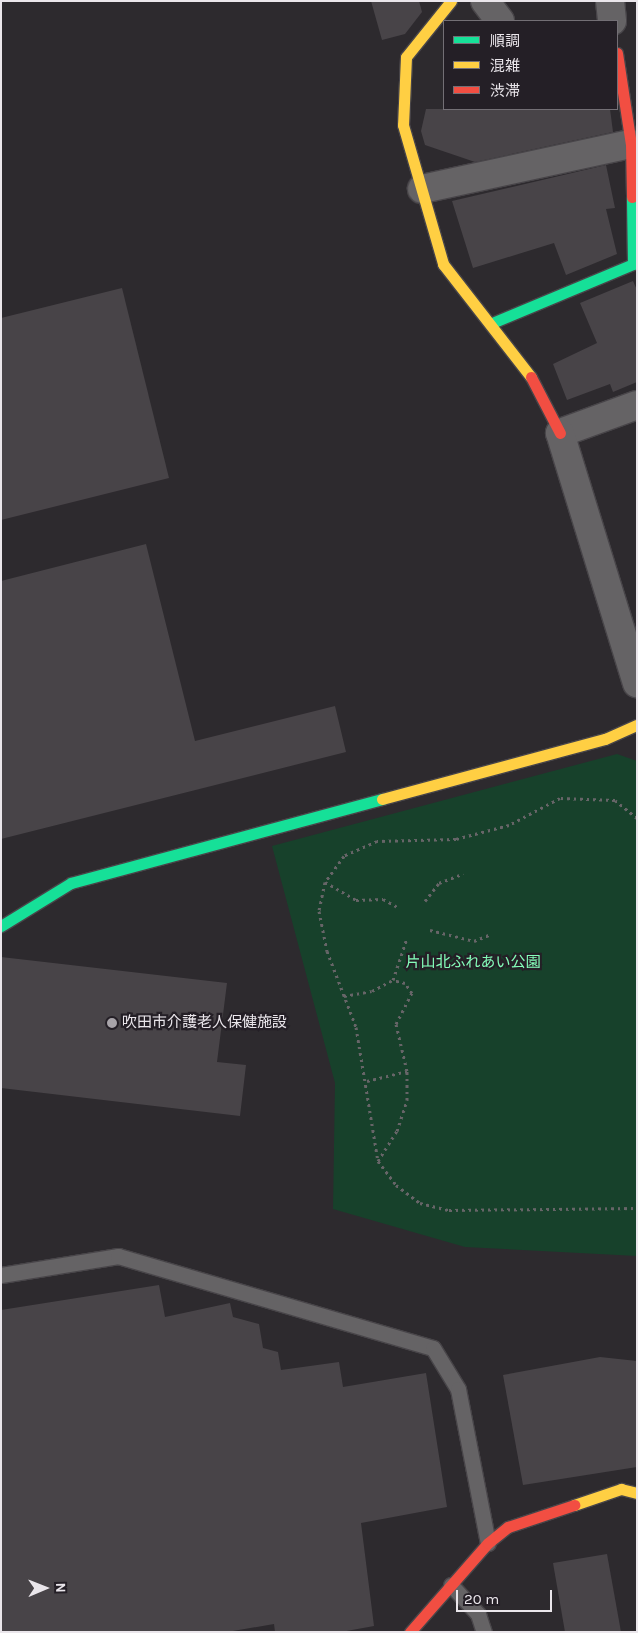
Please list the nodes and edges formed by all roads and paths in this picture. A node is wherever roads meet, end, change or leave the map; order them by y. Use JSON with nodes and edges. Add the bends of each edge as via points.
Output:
{"nodes":[{"id":1,"x":451,"y":1,"type":"edge"},
{"id":2,"x":485,"y":1,"type":"edge"},
{"id":3,"x":499,"y":20,"type":"edge"},
{"id":4,"x":618,"y":60,"type":"edge"},
{"id":5,"x":631,"y":144,"type":"junction"},
{"id":6,"x":422,"y":189,"type":"junction"},
{"id":7,"x":492,"y":323,"type":"junction"},
{"id":8,"x":637,"y":405,"type":"edge"},
{"id":9,"x":560,"y":433,"type":"junction"},
{"id":10,"x":637,"y":683,"type":"edge"},
{"id":11,"x":637,"y":725,"type":"edge"},
{"id":12,"x":637,"y":818,"type":"edge"},
{"id":13,"x":463,"y":874,"type":"dead end"},
{"id":14,"x":325,"y":882,"type":"junction"},
{"id":15,"x":425,"y":901,"type":"dead end"},
{"id":16,"x":399,"y":908,"type":"dead end"},
{"id":17,"x":1,"y":926,"type":"edge"},
{"id":18,"x":430,"y":930,"type":"dead end"},
{"id":19,"x":491,"y":934,"type":"dead end"},
{"id":20,"x":407,"y":938,"type":"dead end"},
{"id":21,"x":393,"y":980,"type":"junction"},
{"id":22,"x":344,"y":996,"type":"junction"},
{"id":23,"x":408,"y":1071,"type":"junction"},
{"id":24,"x":367,"y":1081,"type":"junction"},
{"id":25,"x":378,"y":1161,"type":"junction"},
{"id":26,"x":637,"y":1208,"type":"edge"},
{"id":27,"x":1,"y":1275,"type":"edge"},
{"id":28,"x":637,"y":1493,"type":"edge"},
{"id":29,"x":488,"y":1543,"type":"junction"},
{"id":30,"x":450,"y":1585,"type":"junction"},
{"id":31,"x":410,"y":1632,"type":"edge"},
{"id":32,"x":484,"y":1632,"type":"edge"}],
"edges":[{"from":1,"to":6,"type":"street","via":[[406,56],[403,125]]},
{"from":2,"to":3,"type":"street"},
{"from":4,"to":5,"type":"street"},
{"from":5,"to":6,"type":"street"},
{"from":5,"to":7,"type":"street","via":[[633,264]]},
{"from":6,"to":7,"type":"street","via":[[443,264]]},
{"from":7,"to":9,"type":"street","via":[[523,362]]},
{"from":8,"to":9,"type":"street"},
{"from":9,"to":10,"type":"street"},
{"from":11,"to":17,"type":"street","via":[[605,740],[71,883]]},
{"from":12,"to":14,"type":"path","via":[[615,800],[560,798],[508,825],[456,840],[377,841],[344,856]]},
{"from":13,"to":15,"type":"path","via":[[439,883]]},
{"from":14,"to":16,"type":"path","via":[[356,900],[383,899]]},
{"from":14,"to":22,"type":"path","via":[[318,911]]},
{"from":18,"to":19,"type":"path","via":[[467,940]]},
{"from":20,"to":21,"type":"path"},
{"from":21,"to":22,"type":"path","via":[[372,991]]},
{"from":21,"to":23,"type":"path","via":[[405,983],[412,993],[396,1024]]},
{"from":22,"to":24,"type":"path"},
{"from":23,"to":24,"type":"path"},
{"from":23,"to":25,"type":"path","via":[[408,1100],[397,1132]]},
{"from":24,"to":25,"type":"path"},
{"from":25,"to":26,"type":"path","via":[[396,1185],[420,1203],[449,1210]]},
{"from":27,"to":29,"type":"lane","via":[[118,1256],[433,1348],[458,1389]]},
{"from":28,"to":29,"type":"street","via":[[621,1489],[508,1527]]},
{"from":29,"to":30,"type":"street"},
{"from":30,"to":31,"type":"street"},
{"from":30,"to":32,"type":"lane","via":[[478,1614]]}]}
